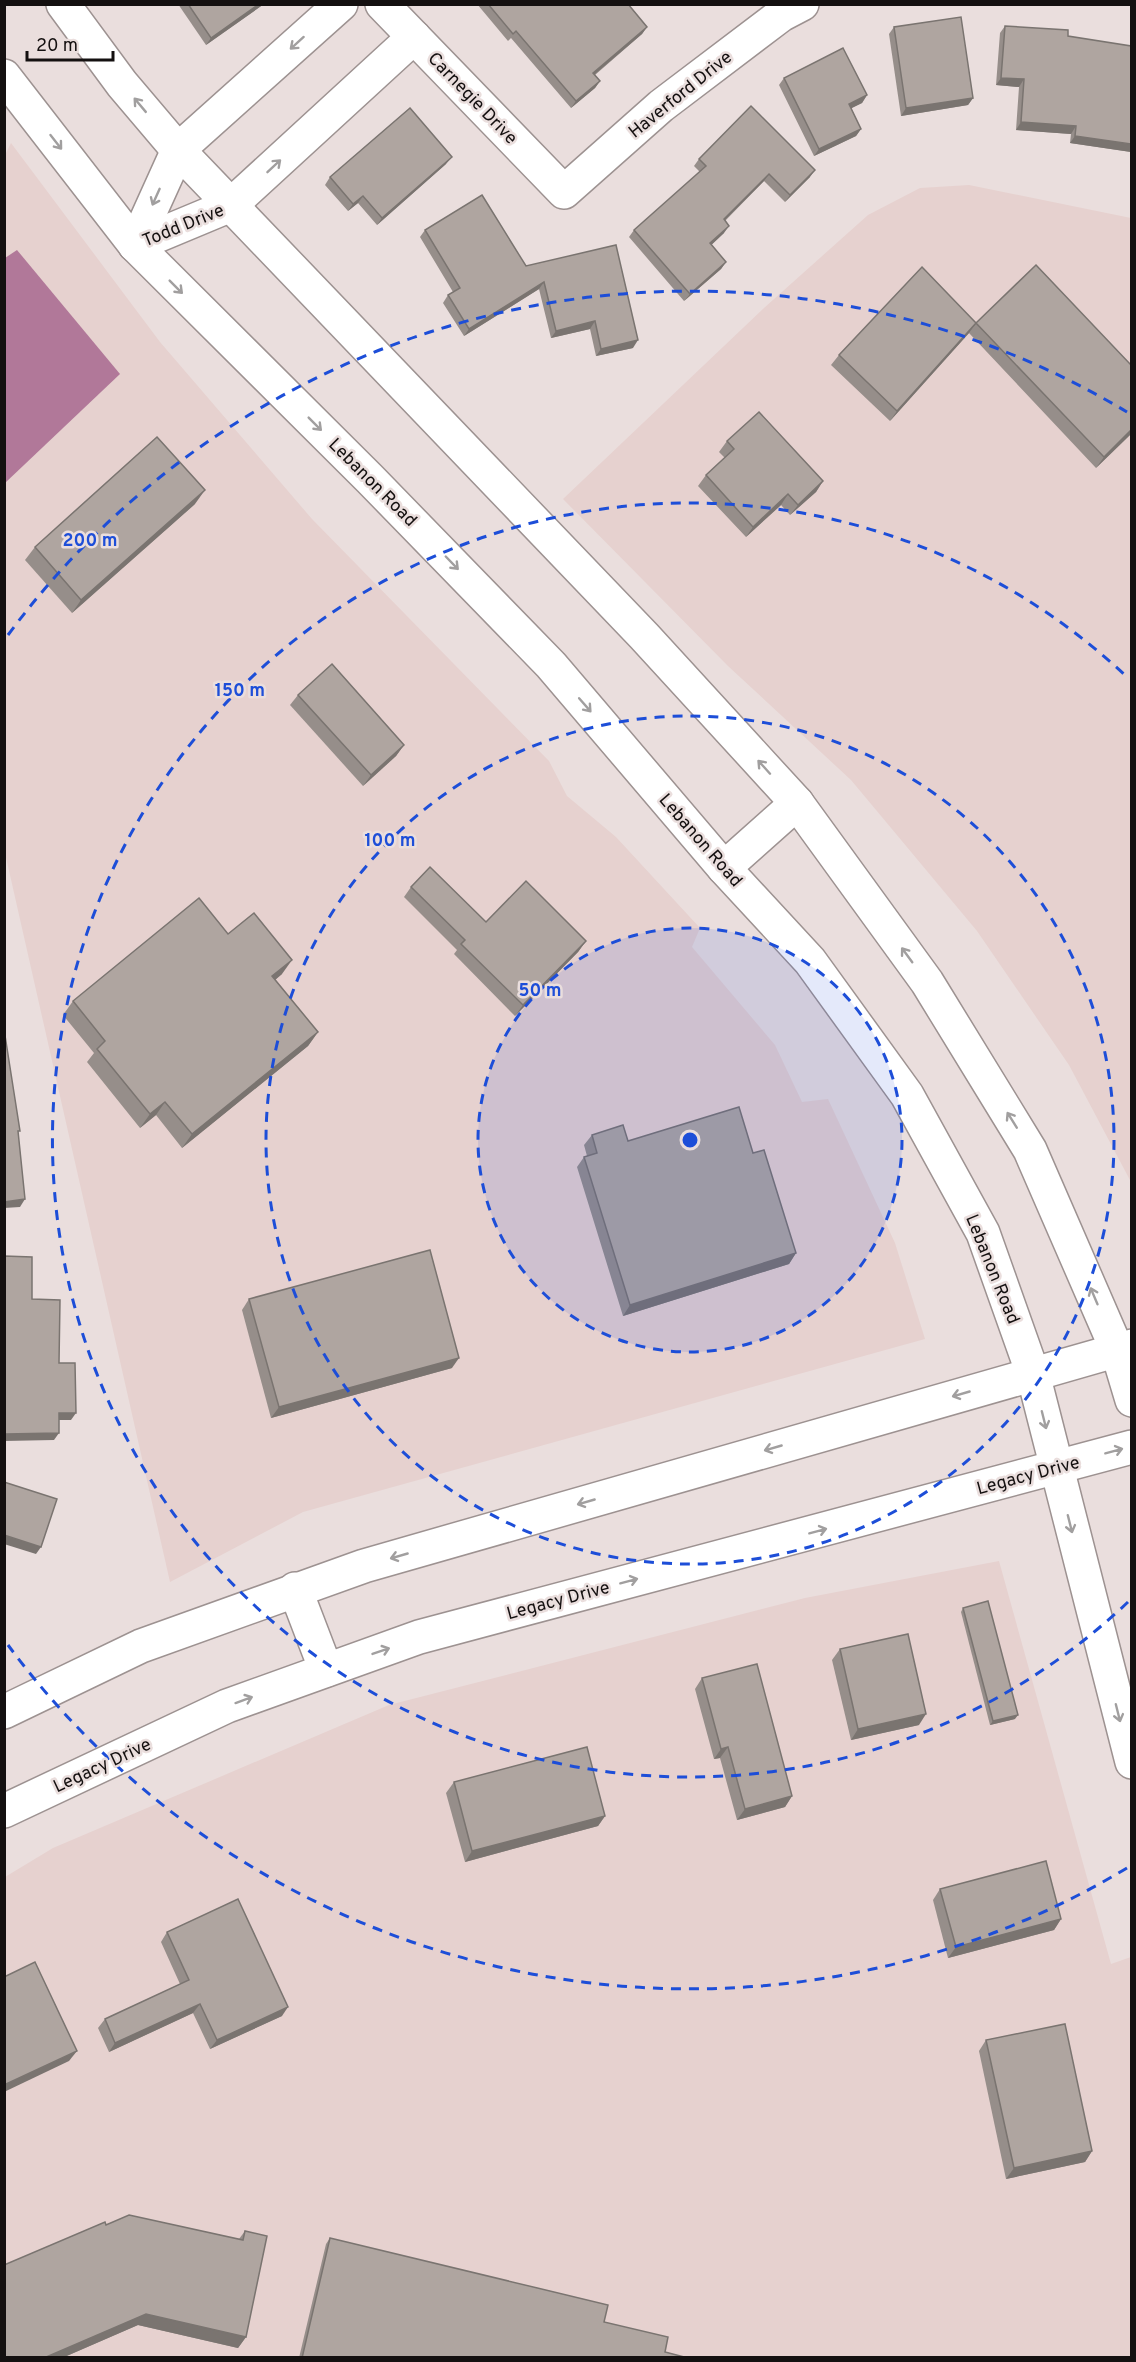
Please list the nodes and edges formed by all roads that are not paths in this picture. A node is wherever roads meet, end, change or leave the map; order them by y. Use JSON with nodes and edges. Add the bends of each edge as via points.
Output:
{"nodes":[{"id":1,"x":63,"y":4,"type":"edge"},
{"id":2,"x":341,"y":4,"type":"edge"},
{"id":3,"x":382,"y":4,"type":"edge"},
{"id":4,"x":801,"y":4,"type":"edge"},
{"id":5,"x":414,"y":37,"type":"junction"},
{"id":6,"x":4,"y":76,"type":"edge"},
{"id":7,"x":178,"y":150,"type":"junction"},
{"id":8,"x":564,"y":192,"type":"joint"},
{"id":9,"x":231,"y":205,"type":"junction"},
{"id":10,"x":135,"y":245,"type":"junction"},
{"id":11,"x":797,"y":803,"type":"junction"},
{"id":12,"x":724,"y":867,"type":"junction"},
{"id":13,"x":1124,"y":1348,"type":"edge"},
{"id":14,"x":1033,"y":1374,"type":"junction"},
{"id":15,"x":1131,"y":1400,"type":"edge"},
{"id":16,"x":1131,"y":1447,"type":"edge"},
{"id":17,"x":1055,"y":1467,"type":"junction"},
{"id":18,"x":295,"y":1589,"type":"junction"},
{"id":19,"x":326,"y":1670,"type":"junction"},
{"id":20,"x":4,"y":1712,"type":"edge"},
{"id":21,"x":1131,"y":1762,"type":"edge"},
{"id":22,"x":4,"y":1811,"type":"edge"}],
"edges":[{"from":7,"to":1,"type":"main road","one_way":true,"via":[[122,84]]},
{"from":2,"to":7,"type":"main road","name":"Todd Drive","one_way":true},
{"from":3,"to":5,"type":"main road","name":"Carnegie Drive"},
{"from":4,"to":8,"type":"main road","name":"Haverford Drive","via":[[662,106]]},
{"from":5,"to":8,"type":"main road","name":"Carnegie Drive"},
{"from":9,"to":5,"type":"main road","name":"Todd Drive","one_way":true},
{"from":6,"to":10,"type":"main road","name":"Lebanon Road","one_way":true},
{"from":7,"to":9,"type":"main road"},
{"from":7,"to":10,"type":"main road","name":"Todd Drive","one_way":true},
{"from":9,"to":10,"type":"main road","name":"Todd Drive"},
{"from":11,"to":9,"type":"main road","one_way":true,"via":[[644,636]]},
{"from":10,"to":12,"type":"main road","name":"Lebanon Road","one_way":true,"via":[[551,665]]},
{"from":11,"to":12,"type":"main road"},
{"from":13,"to":11,"type":"main road","one_way":true,"via":[[1030,1150],[927,982]]},
{"from":12,"to":14,"type":"main road","name":"Lebanon Road","via":[[810,961],[907,1095],[983,1233]]},
{"from":13,"to":14,"type":"main road"},
{"from":13,"to":15,"type":"main road"},
{"from":14,"to":17,"type":"main road","name":"Lebanon Road","one_way":true},
{"from":14,"to":18,"type":"main road","one_way":true},
{"from":17,"to":16,"type":"main road","name":"Legacy Drive","one_way":true},
{"from":19,"to":17,"type":"main road","name":"Legacy Drive","one_way":true,"via":[[419,1637]]},
{"from":17,"to":21,"type":"main road","name":"Lebanon Road","one_way":true},
{"from":18,"to":19,"type":"main road"},
{"from":18,"to":20,"type":"main road","via":[[141,1646]]},
{"from":22,"to":19,"type":"main road","name":"Legacy Drive","one_way":true,"via":[[227,1706]]}]}
